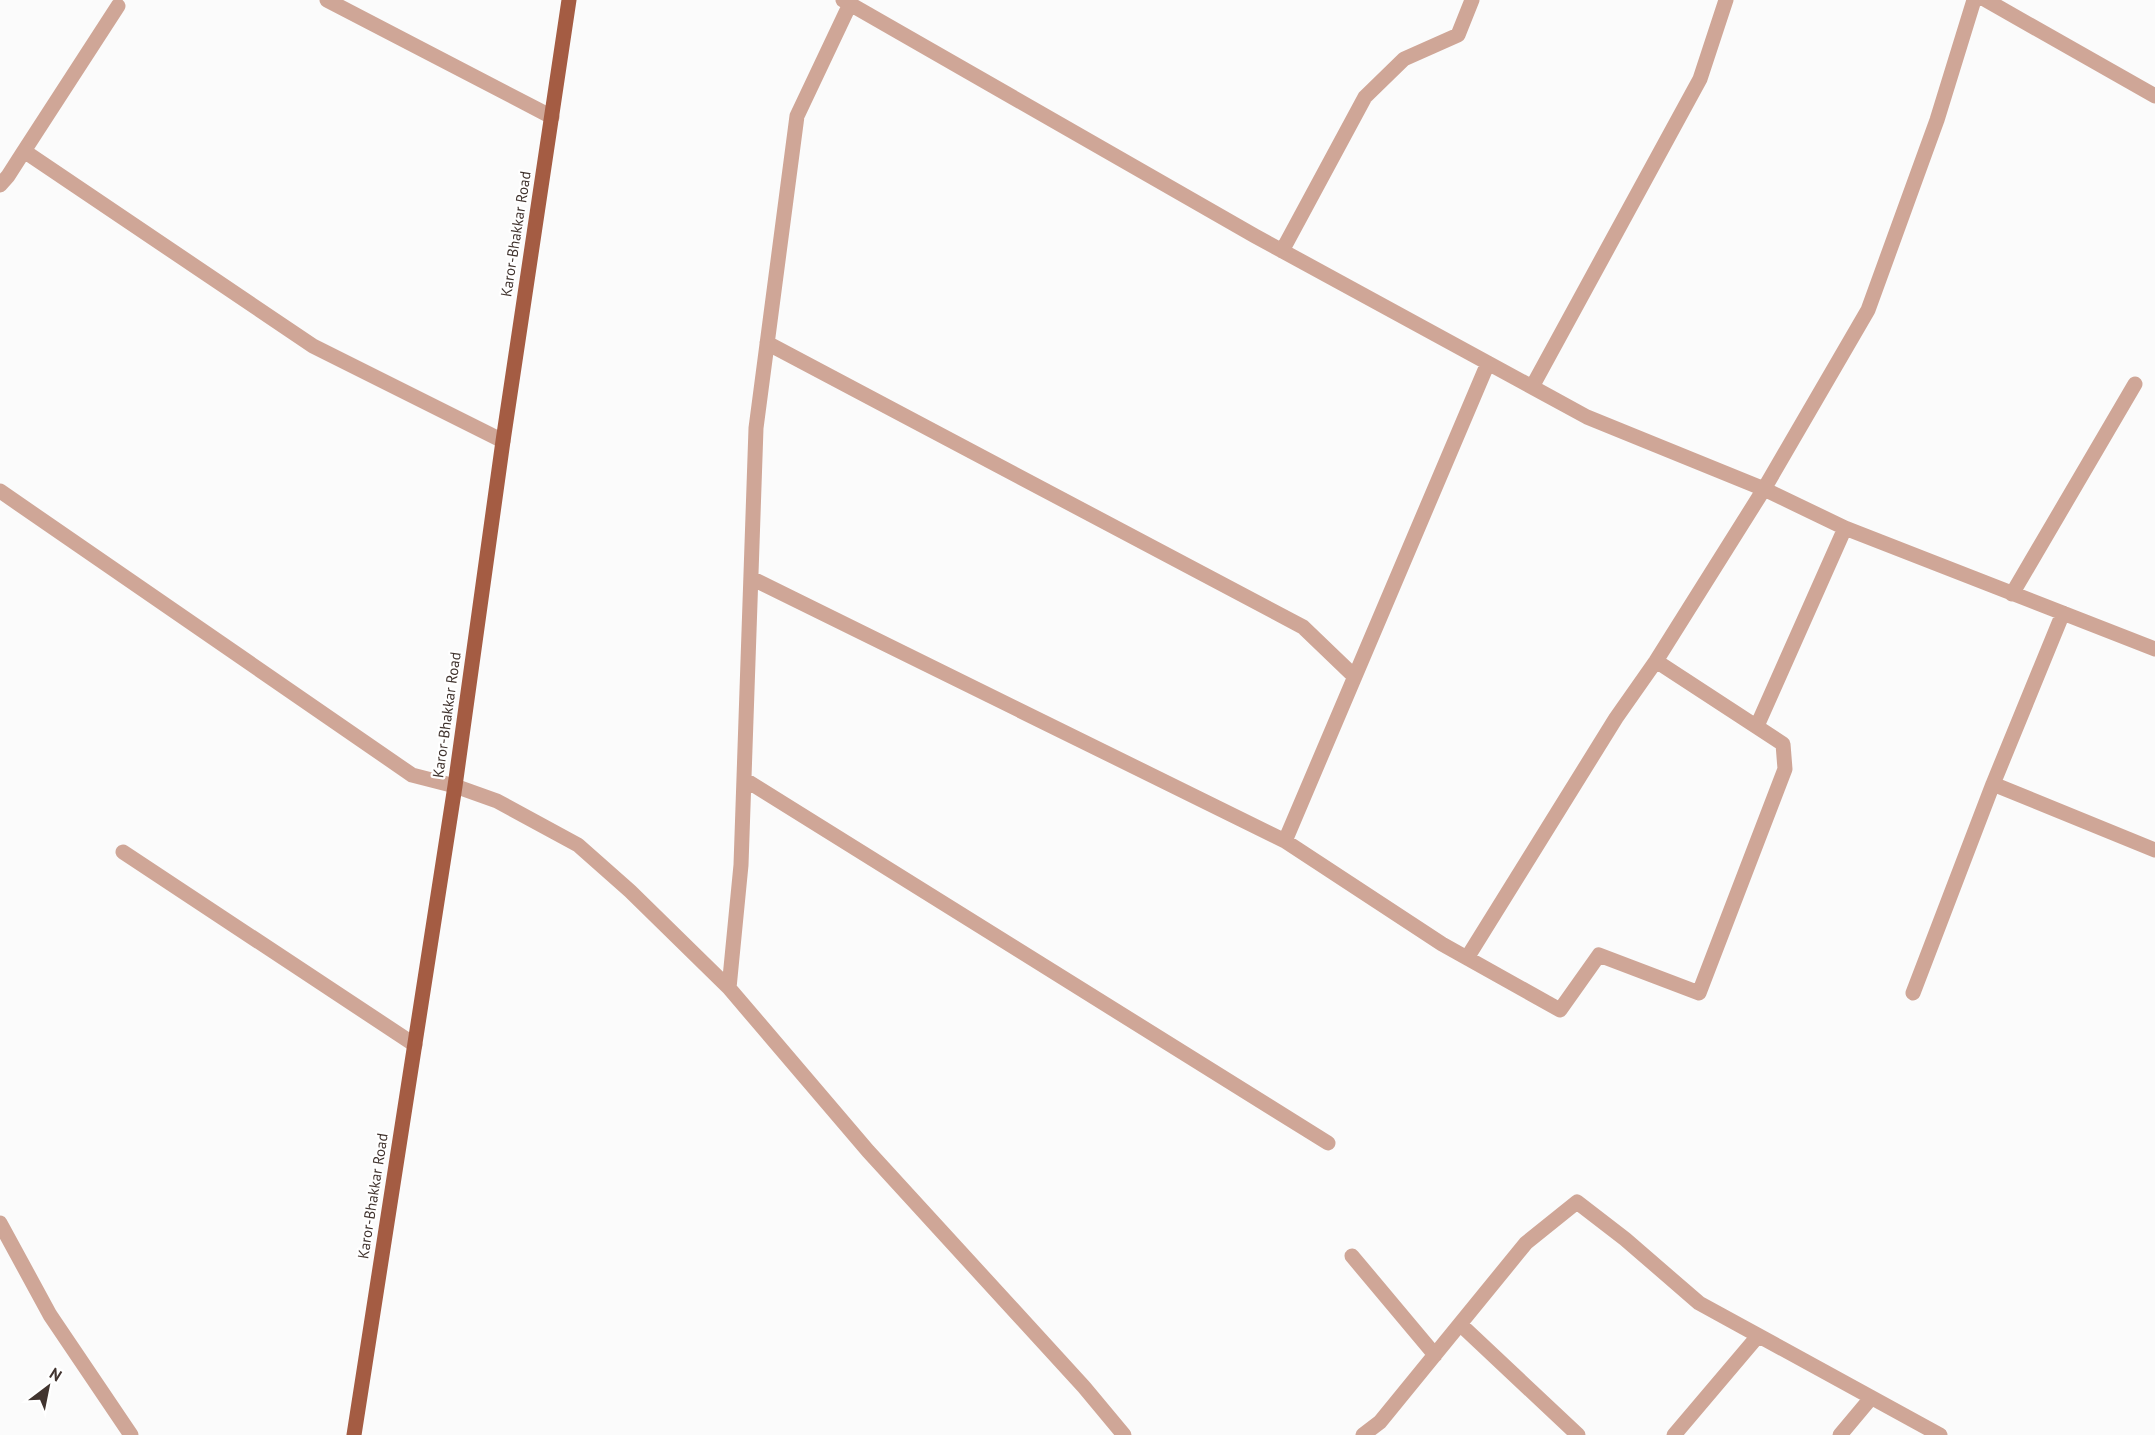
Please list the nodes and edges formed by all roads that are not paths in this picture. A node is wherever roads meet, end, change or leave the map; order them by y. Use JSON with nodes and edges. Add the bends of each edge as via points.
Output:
{"nodes":[{"id":1,"x":327,"y":0,"type":"edge"},
{"id":2,"x":569,"y":0,"type":"edge"},
{"id":3,"x":1472,"y":0,"type":"edge"},
{"id":4,"x":1726,"y":0,"type":"edge"},
{"id":5,"x":1974,"y":0,"type":"edge"},
{"id":6,"x":1986,"y":0,"type":"edge"},
{"id":7,"x":846,"y":2,"type":"edge"},
{"id":8,"x":118,"y":6,"type":"dead end"},
{"id":9,"x":2155,"y":96,"type":"edge"},
{"id":10,"x":552,"y":117,"type":"junction"},
{"id":11,"x":24,"y":151,"type":"junction"},
{"id":12,"x":0,"y":184,"type":"edge"},
{"id":13,"x":1282,"y":251,"type":"junction"},
{"id":14,"x":767,"y":343,"type":"junction"},
{"id":15,"x":1488,"y":363,"type":"junction"},
{"id":16,"x":2135,"y":384,"type":"dead end"},
{"id":17,"x":1532,"y":387,"type":"junction"},
{"id":18,"x":503,"y":441,"type":"junction"},
{"id":19,"x":1764,"y":489,"type":"junction"},
{"id":20,"x":0,"y":491,"type":"edge"},
{"id":21,"x":1845,"y":528,"type":"junction"},
{"id":22,"x":751,"y":578,"type":"junction"},
{"id":23,"x":2012,"y":594,"type":"junction"},
{"id":24,"x":2063,"y":613,"type":"junction"},
{"id":25,"x":2155,"y":649,"type":"edge"},
{"id":26,"x":1656,"y":661,"type":"junction"},
{"id":27,"x":1354,"y":676,"type":"junction"},
{"id":28,"x":1757,"y":726,"type":"junction"},
{"id":29,"x":744,"y":779,"type":"junction"},
{"id":30,"x":1993,"y":784,"type":"junction"},
{"id":31,"x":455,"y":786,"type":"junction"},
{"id":32,"x":1285,"y":841,"type":"junction"},
{"id":33,"x":2155,"y":850,"type":"edge"},
{"id":34,"x":123,"y":852,"type":"dead end"},
{"id":35,"x":1467,"y":958,"type":"junction"},
{"id":36,"x":729,"y":988,"type":"junction"},
{"id":37,"x":1913,"y":993,"type":"dead end"},
{"id":38,"x":415,"y":1045,"type":"junction"},
{"id":39,"x":1328,"y":1143,"type":"dead end"},
{"id":40,"x":0,"y":1223,"type":"edge"},
{"id":41,"x":1352,"y":1256,"type":"dead end"},
{"id":42,"x":1461,"y":1325,"type":"junction"},
{"id":43,"x":1758,"y":1336,"type":"junction"},
{"id":44,"x":1436,"y":1355,"type":"junction"},
{"id":45,"x":1871,"y":1398,"type":"junction"},
{"id":46,"x":131,"y":1435,"type":"edge"},
{"id":47,"x":354,"y":1435,"type":"edge"},
{"id":48,"x":1124,"y":1435,"type":"edge"},
{"id":49,"x":1363,"y":1435,"type":"edge"},
{"id":50,"x":1578,"y":1435,"type":"edge"},
{"id":51,"x":1674,"y":1435,"type":"edge"},
{"id":52,"x":1840,"y":1435,"type":"edge"},
{"id":53,"x":1940,"y":1435,"type":"edge"}],
"edges":[{"from":1,"to":10,"type":"street"},
{"from":2,"to":10,"type":"main road","name":"Karor-Bhakkar Road"},
{"from":3,"to":13,"type":"street","via":[[1458,35],[1404,59],[1365,97]]},
{"from":4,"to":17,"type":"street","via":[[1700,79]]},
{"from":5,"to":19,"type":"street","via":[[1937,120],[1868,310]]},
{"from":6,"to":9,"type":"street"},
{"from":7,"to":13,"type":"street"},
{"from":7,"to":14,"type":"street","via":[[797,116]]},
{"from":8,"to":11,"type":"street"},
{"from":10,"to":18,"type":"main road","name":"Karor-Bhakkar Road"},
{"from":11,"to":12,"type":"street"},
{"from":11,"to":18,"type":"street","via":[[313,346]]},
{"from":13,"to":15,"type":"street"},
{"from":14,"to":22,"type":"street","via":[[756,428]]},
{"from":14,"to":27,"type":"street","via":[[1303,627]]},
{"from":15,"to":17,"type":"street"},
{"from":15,"to":27,"type":"street"},
{"from":16,"to":23,"type":"street"},
{"from":17,"to":19,"type":"street","via":[[1587,417]]},
{"from":18,"to":31,"type":"main road","name":"Karor-Bhakkar Road"},
{"from":19,"to":21,"type":"street"},
{"from":19,"to":26,"type":"street"},
{"from":20,"to":31,"type":"street","via":[[412,775]]},
{"from":21,"to":23,"type":"street"},
{"from":21,"to":28,"type":"street"},
{"from":22,"to":29,"type":"street"},
{"from":22,"to":32,"type":"street"},
{"from":23,"to":24,"type":"street"},
{"from":24,"to":25,"type":"street"},
{"from":24,"to":30,"type":"street"},
{"from":26,"to":28,"type":"street"},
{"from":26,"to":35,"type":"street","via":[[1616,718]]},
{"from":27,"to":32,"type":"street"},
{"from":28,"to":35,"type":"street","via":[[1783,744],[1785,769],[1699,993],[1599,955],[1560,1010]]},
{"from":29,"to":36,"type":"street","via":[[741,865]]},
{"from":29,"to":39,"type":"street"},
{"from":30,"to":33,"type":"street"},
{"from":30,"to":37,"type":"street"},
{"from":31,"to":36,"type":"street","via":[[496,801],[578,844]]},
{"from":31,"to":38,"type":"main road","name":"Karor-Bhakkar Road"},
{"from":32,"to":35,"type":"street"},
{"from":34,"to":38,"type":"street"},
{"from":36,"to":48,"type":"street","via":[[868,1151]]},
{"from":38,"to":47,"type":"main road","name":"Karor-Bhakkar Road"},
{"from":40,"to":46,"type":"street","via":[[50,1315]]},
{"from":41,"to":44,"type":"street"},
{"from":42,"to":43,"type":"street","via":[[1526,1243],[1577,1202],[1699,1303]]},
{"from":42,"to":44,"type":"street"},
{"from":42,"to":50,"type":"street"},
{"from":43,"to":45,"type":"street"},
{"from":43,"to":51,"type":"street"},
{"from":44,"to":49,"type":"street","via":[[1380,1422]]},
{"from":45,"to":52,"type":"street"},
{"from":45,"to":53,"type":"street"}]}
